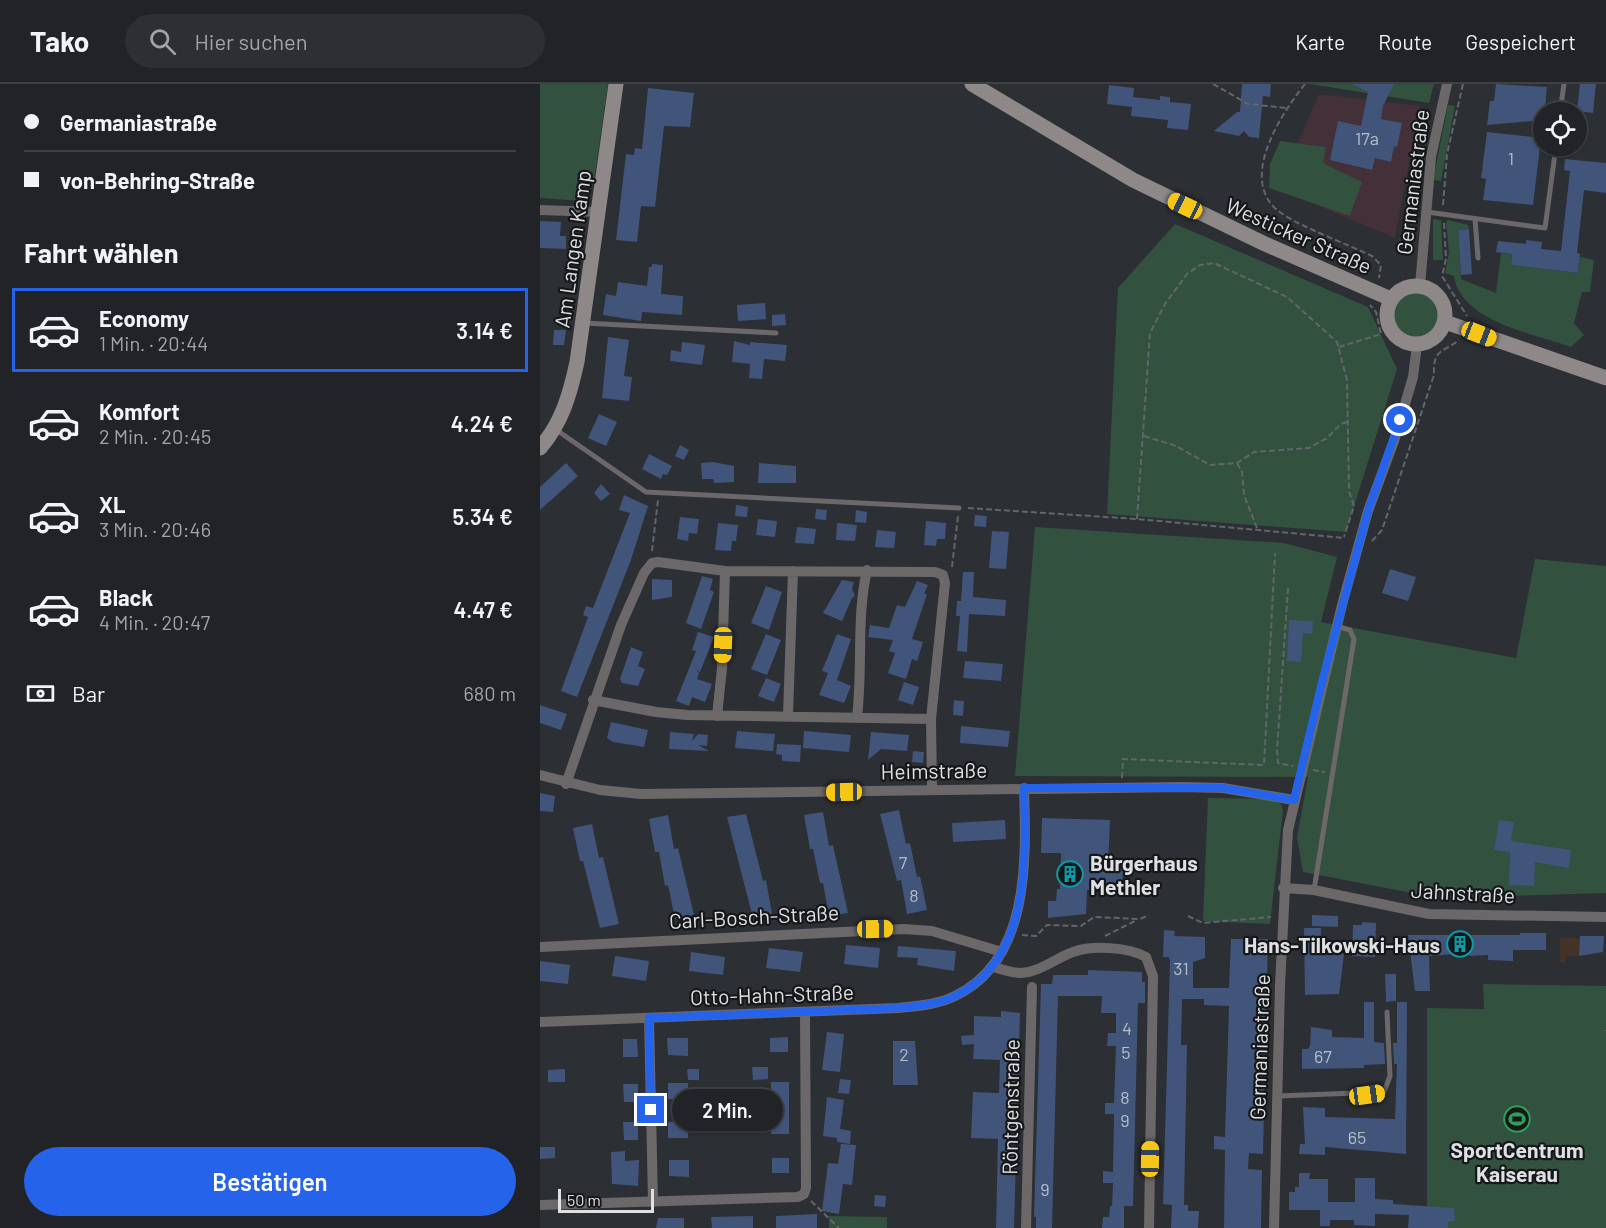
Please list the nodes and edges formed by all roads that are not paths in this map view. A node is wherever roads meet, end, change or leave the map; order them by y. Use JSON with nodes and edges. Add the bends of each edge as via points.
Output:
{"nodes":[{"id":1,"x":616,"y":84,"type":"edge"},
{"id":2,"x":972,"y":84,"type":"edge"},
{"id":3,"x":1447,"y":84,"type":"edge"},
{"id":4,"x":1564,"y":84,"type":"edge"},
{"id":5,"x":1561,"y":102,"type":"edge"},
{"id":6,"x":1555,"y":156,"type":"edge"},
{"id":7,"x":540,"y":210,"type":"edge"},
{"id":8,"x":1425,"y":211,"type":"junction"},
{"id":9,"x":599,"y":212,"type":"junction"},
{"id":10,"x":1475,"y":219,"type":"junction"},
{"id":11,"x":1478,"y":258,"type":"dead end"},
{"id":12,"x":1420,"y":286,"type":"junction"},
{"id":13,"x":1391,"y":299,"type":"junction"},
{"id":14,"x":583,"y":322,"type":"junction"},
{"id":15,"x":1445,"y":322,"type":"junction"},
{"id":16,"x":776,"y":333,"type":"dead end"},
{"id":17,"x":1417,"y":345,"type":"junction"},
{"id":18,"x":1606,"y":378,"type":"edge"},
{"id":19,"x":554,"y":429,"type":"junction"},
{"id":20,"x":540,"y":448,"type":"edge"},
{"id":21,"x":959,"y":508,"type":"road end"},
{"id":22,"x":867,"y":570,"type":"junction"},
{"id":23,"x":725,"y":571,"type":"junction"},
{"id":24,"x":793,"y":571,"type":"junction"},
{"id":25,"x":1336,"y":626,"type":"junction"},
{"id":26,"x":593,"y":700,"type":"junction"},
{"id":27,"x":717,"y":716,"type":"junction"},
{"id":28,"x":788,"y":716,"type":"junction"},
{"id":29,"x":857,"y":717,"type":"junction"},
{"id":30,"x":932,"y":719,"type":"junction"},
{"id":31,"x":540,"y":775,"type":"edge"},
{"id":32,"x":566,"y":784,"type":"junction"},
{"id":33,"x":1024,"y":788,"type":"junction"},
{"id":34,"x":932,"y":789,"type":"junction"},
{"id":35,"x":1294,"y":800,"type":"junction"},
{"id":36,"x":1283,"y":888,"type":"junction"},
{"id":37,"x":1314,"y":890,"type":"junction"},
{"id":38,"x":1606,"y":916,"type":"edge"},
{"id":39,"x":540,"y":947,"type":"edge"},
{"id":40,"x":1002,"y":952,"type":"junction"},
{"id":41,"x":994,"y":967,"type":"junction"},
{"id":42,"x":1032,"y":987,"type":"dead end"},
{"id":43,"x":805,"y":1012,"type":"junction"},
{"id":44,"x":1387,"y":1012,"type":"dead end"},
{"id":45,"x":649,"y":1018,"type":"junction"},
{"id":46,"x":540,"y":1022,"type":"edge"},
{"id":47,"x":1277,"y":1095,"type":"junction"},
{"id":48,"x":653,"y":1202,"type":"junction"},
{"id":49,"x":540,"y":1205,"type":"edge"},
{"id":50,"x":1026,"y":1228,"type":"edge"},
{"id":51,"x":1149,"y":1228,"type":"edge"},
{"id":52,"x":1274,"y":1228,"type":"edge"}],
"edges":[{"from":1,"to":9,"type":"street","name":"Am Langen Kamp"},
{"from":2,"to":13,"type":"street","name":"Westicker Straße","via":[[1132,180]]},
{"from":3,"to":8,"type":"street","name":"Germaniastraße","via":[[1433,141]]},
{"from":4,"to":5,"type":"lane"},
{"from":6,"to":10,"type":"lane","via":[[1545,228]]},
{"from":7,"to":9,"type":"street"},
{"from":8,"to":10,"type":"lane"},
{"from":8,"to":12,"type":"street","name":"Germaniastraße"},
{"from":9,"to":14,"type":"street","name":"Am Langen Kamp"},
{"from":10,"to":11,"type":"lane"},
{"from":12,"to":13,"type":"street","via":[[1403,288]]},
{"from":12,"to":15,"type":"street","via":[[1437,294],[1446,312]]},
{"from":13,"to":17,"type":"street","via":[[1386,315],[1391,331],[1402,341]]},
{"from":14,"to":16,"type":"lane"},
{"from":14,"to":19,"type":"street","name":"Am Langen Kamp","via":[[570,395]]},
{"from":15,"to":17,"type":"street","via":[[1435,338]]},
{"from":15,"to":18,"type":"street"},
{"from":17,"to":25,"type":"street","name":"Germaniastraße","via":[[1413,377],[1368,511],[1366,541]]},
{"from":19,"to":20,"type":"street","name":"Am Langen Kamp"},
{"from":19,"to":21,"type":"lane","via":[[635,487],[659,494]]},
{"from":22,"to":24,"type":"street"},
{"from":22,"to":29,"type":"street","via":[[862,595]]},
{"from":22,"to":30,"type":"street","via":[[943,575]]},
{"from":23,"to":24,"type":"street"},
{"from":23,"to":26,"type":"street","via":[[652,563],[621,626]]},
{"from":23,"to":27,"type":"street"},
{"from":24,"to":28,"type":"street"},
{"from":25,"to":35,"type":"street","name":"Germaniastraße"},
{"from":25,"to":37,"type":"lane","via":[[1350,630],[1354,639]]},
{"from":26,"to":27,"type":"street","via":[[656,712]]},
{"from":26,"to":32,"type":"street"},
{"from":27,"to":28,"type":"street"},
{"from":28,"to":29,"type":"street"},
{"from":29,"to":30,"type":"street"},
{"from":30,"to":34,"type":"street"},
{"from":31,"to":32,"type":"street","name":"Heimstraße"},
{"from":32,"to":34,"type":"street","name":"Heimstraße","via":[[673,795]]},
{"from":33,"to":34,"type":"street","name":"Heimstraße"},
{"from":33,"to":35,"type":"street","name":"Heimstraße","via":[[1223,788]]},
{"from":33,"to":40,"type":"street","name":"Otto-Hahn-Straße","via":[[1024,868],[1010,934]]},
{"from":35,"to":36,"type":"street","name":"Germaniastraße"},
{"from":36,"to":37,"type":"street","name":"Jahnstraße"},
{"from":36,"to":47,"type":"street","name":"Germaniastraße"},
{"from":37,"to":38,"type":"street","name":"Jahnstraße","via":[[1429,914]]},
{"from":39,"to":40,"type":"street","name":"Carl-Bosch-Straße","via":[[904,929],[944,934]]},
{"from":40,"to":41,"type":"street","name":"Otto-Hahn-Straße"},
{"from":41,"to":43,"type":"street","name":"Otto-Hahn-Straße","via":[[965,990],[934,1004]]},
{"from":41,"to":51,"type":"street","via":[[1011,972],[1031,971],[1074,951],[1088,949],[1139,953],[1151,965]]},
{"from":42,"to":50,"type":"street","name":"Röntgenstraße"},
{"from":43,"to":45,"type":"street","name":"Otto-Hahn-Straße"},
{"from":43,"to":48,"type":"street","via":[[804,1194]]},
{"from":44,"to":47,"type":"lane","via":[[1390,1076],[1384,1092]]},
{"from":45,"to":46,"type":"street","name":"Otto-Hahn-Straße"},
{"from":45,"to":48,"type":"street"},
{"from":47,"to":52,"type":"street","name":"Germaniastraße"},
{"from":48,"to":49,"type":"street"}]}
